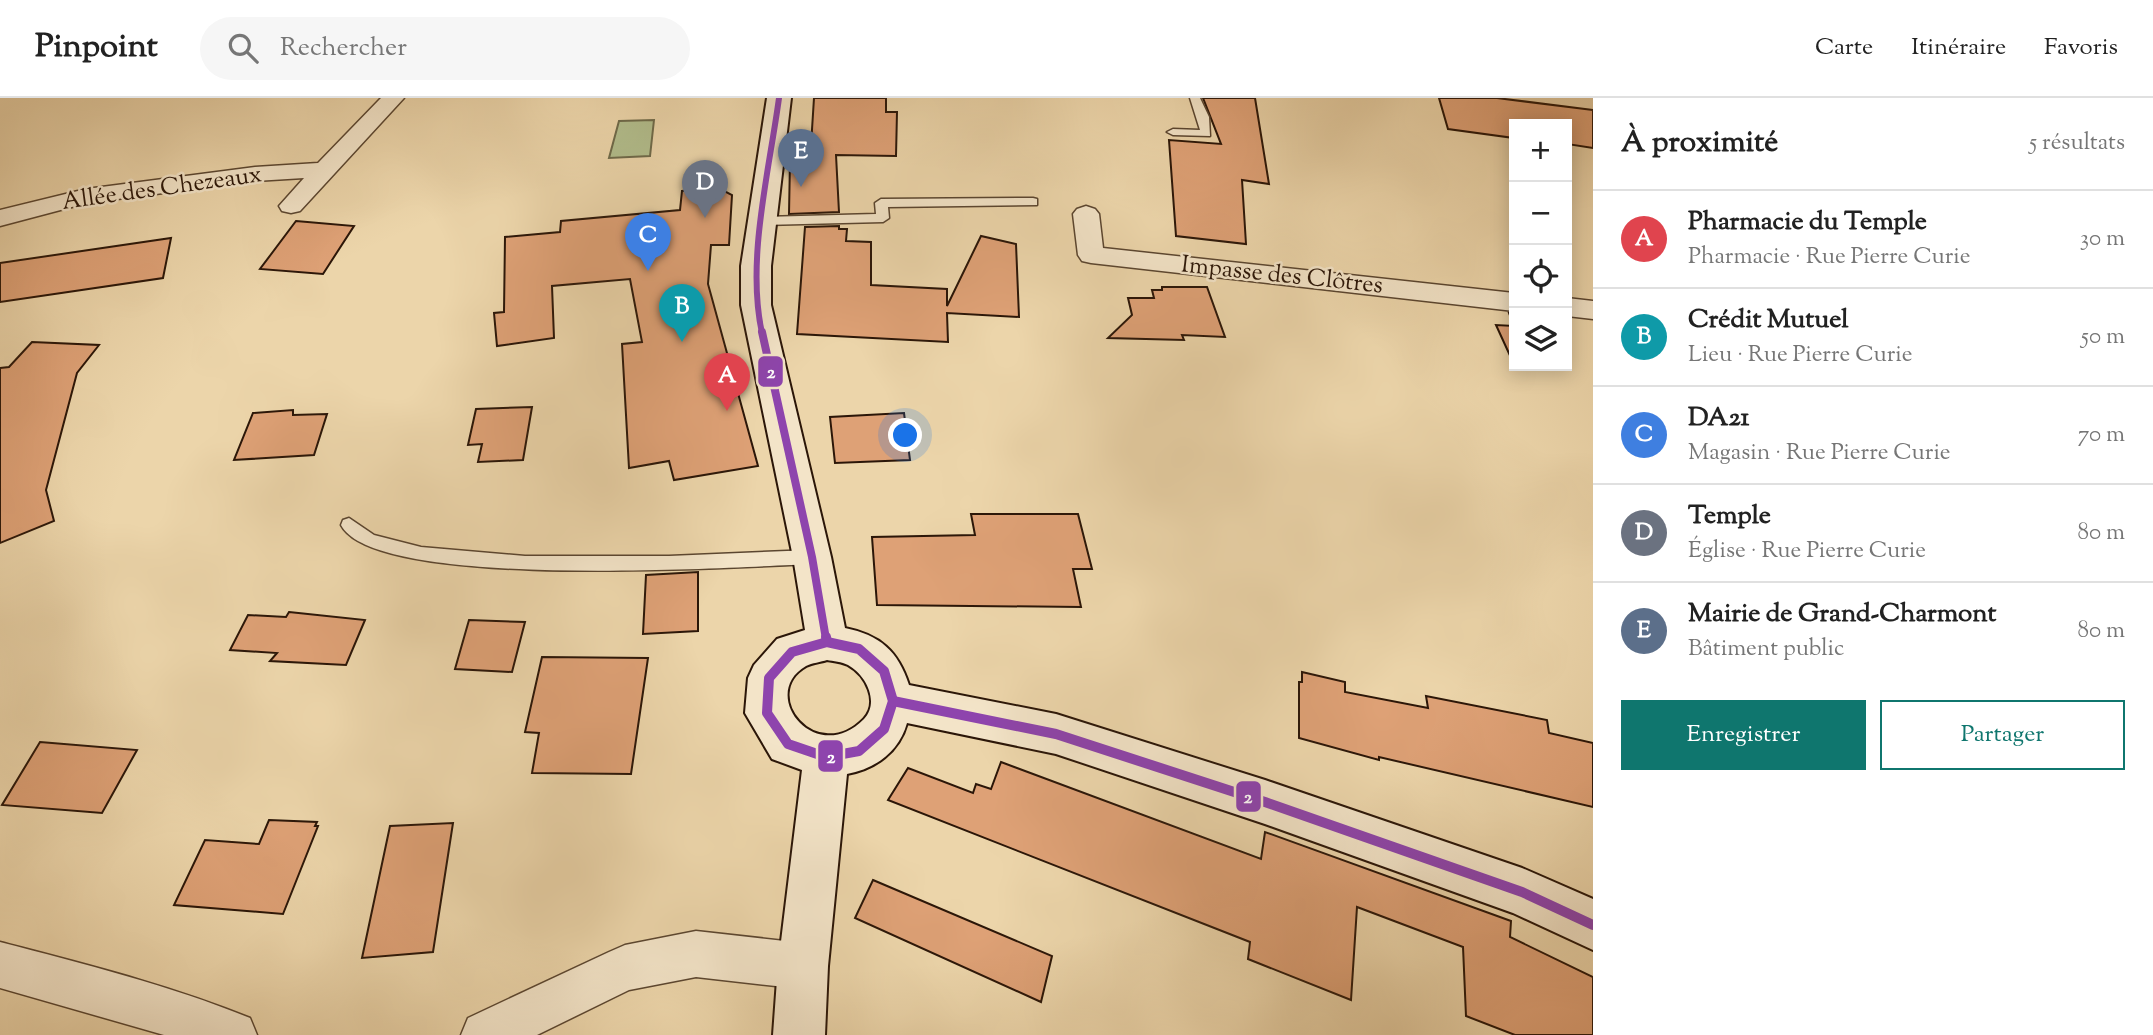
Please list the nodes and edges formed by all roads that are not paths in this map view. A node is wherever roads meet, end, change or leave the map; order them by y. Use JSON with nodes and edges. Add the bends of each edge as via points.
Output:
{"nodes":[{"id":1,"x":393,"y":98,"type":"edge"},
{"id":2,"x":779,"y":98,"type":"edge"},
{"id":3,"x":1195,"y":98,"type":"edge"},
{"id":4,"x":1173,"y":132,"type":"dead end"},
{"id":5,"x":325,"y":170,"type":"junction"},
{"id":6,"x":1033,"y":202,"type":"dead end"},
{"id":7,"x":291,"y":206,"type":"dead end"},
{"id":8,"x":1086,"y":214,"type":"dead end"},
{"id":9,"x":0,"y":218,"type":"edge"},
{"id":10,"x":763,"y":221,"type":"junction"},
{"id":11,"x":1509,"y":301,"type":"edge"},
{"id":12,"x":1572,"y":308,"type":"edge"},
{"id":13,"x":1593,"y":310,"type":"edge"},
{"id":14,"x":349,"y":525,"type":"dead end"},
{"id":15,"x":811,"y":557,"type":"junction"},
{"id":16,"x":827,"y":642,"type":"junction"},
{"id":17,"x":893,"y":701,"type":"junction"},
{"id":18,"x":825,"y":757,"type":"junction"},
{"id":19,"x":1593,"y":925,"type":"edge"},
{"id":20,"x":0,"y":965,"type":"edge"},
{"id":21,"x":803,"y":967,"type":"junction"},
{"id":22,"x":233,"y":1035,"type":"edge"},
{"id":23,"x":485,"y":1035,"type":"edge"},
{"id":24,"x":799,"y":1035,"type":"edge"}],
"edges":[{"from":1,"to":5,"type":"street"},
{"from":2,"to":10,"type":"street"},
{"from":3,"to":4,"type":"lane","via":[[1206,134]]},
{"from":5,"to":7,"type":"street"},
{"from":5,"to":9,"type":"street","name":"Allée des Chezeaux","via":[[255,174],[86,196]]},
{"from":6,"to":10,"type":"lane","via":[[881,203],[883,218]]},
{"from":8,"to":11,"type":"street","name":"Impasse des Clôtres","via":[[1091,255]]},
{"from":10,"to":15,"type":"street","via":[[756,305]]},
{"from":12,"to":13,"type":"street"},
{"from":14,"to":15,"type":"lane","via":[[369,541],[421,554],[525,563]]},
{"from":15,"to":16,"type":"street"},
{"from":16,"to":17,"type":"street","via":[[859,649],[884,671]]},
{"from":16,"to":18,"type":"street","via":[[792,652],[769,678],[767,713],[788,744]]},
{"from":17,"to":18,"type":"street","via":[[884,729],[859,751]]},
{"from":17,"to":19,"type":"street","via":[[1056,734],[1522,891]]},
{"from":18,"to":21,"type":"street"},
{"from":20,"to":22,"type":"street","via":[[132,1000]]},
{"from":21,"to":23,"type":"street","via":[[696,954],[625,968]]},
{"from":21,"to":24,"type":"street"}]}
